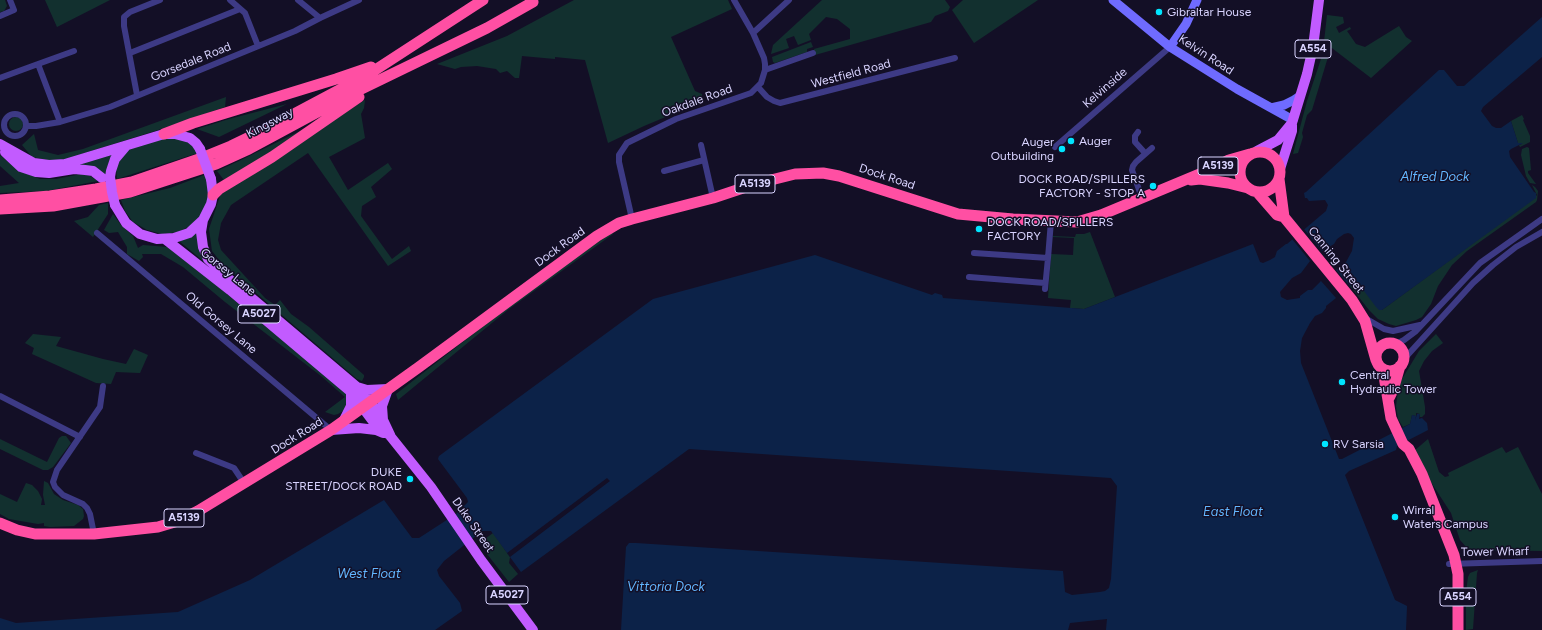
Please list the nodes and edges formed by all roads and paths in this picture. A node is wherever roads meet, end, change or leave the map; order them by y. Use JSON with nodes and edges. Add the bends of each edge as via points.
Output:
{"nodes":[{"id":1,"x":10,"y":0,"type":"edge"},
{"id":2,"x":160,"y":0,"type":"edge"},
{"id":3,"x":230,"y":0,"type":"edge"},
{"id":4,"x":298,"y":0,"type":"edge"},
{"id":5,"x":359,"y":0,"type":"edge"},
{"id":6,"x":483,"y":0,"type":"edge"},
{"id":7,"x":734,"y":0,"type":"edge"},
{"id":8,"x":789,"y":0,"type":"edge"},
{"id":9,"x":1113,"y":0,"type":"edge"},
{"id":10,"x":1197,"y":0,"type":"edge"},
{"id":11,"x":1319,"y":0,"type":"edge"},
{"id":12,"x":533,"y":2,"type":"dead end"},
{"id":13,"x":240,"y":8,"type":"junction"},
{"id":14,"x":0,"y":16,"type":"edge"},
{"id":15,"x":320,"y":18,"type":"junction"},
{"id":16,"x":753,"y":33,"type":"junction"},
{"id":17,"x":258,"y":46,"type":"junction"},
{"id":18,"x":1170,"y":47,"type":"junction"},
{"id":19,"x":74,"y":51,"type":"dead end"},
{"id":20,"x":130,"y":53,"type":"junction"},
{"id":21,"x":813,"y":53,"type":"dead end"},
{"id":22,"x":393,"y":58,"type":"junction"},
{"id":23,"x":955,"y":58,"type":"dead end"},
{"id":24,"x":38,"y":64,"type":"junction"},
{"id":25,"x":400,"y":70,"type":"junction"},
{"id":26,"x":765,"y":70,"type":"junction"},
{"id":27,"x":0,"y":78,"type":"edge"},
{"id":28,"x":758,"y":88,"type":"junction"},
{"id":29,"x":137,"y":95,"type":"junction"},
{"id":30,"x":1300,"y":96,"type":"junction"},
{"id":31,"x":1271,"y":108,"type":"junction"},
{"id":32,"x":60,"y":122,"type":"junction"},
{"id":33,"x":1292,"y":122,"type":"junction"},
{"id":34,"x":26,"y":126,"type":"dead end"},
{"id":35,"x":1138,"y":132,"type":"dead end"},
{"id":36,"x":164,"y":134,"type":"junction"},
{"id":37,"x":0,"y":145,"type":"edge"},
{"id":38,"x":127,"y":145,"type":"junction"},
{"id":39,"x":701,"y":145,"type":"dead end"},
{"id":40,"x":1055,"y":147,"type":"dead end"},
{"id":41,"x":1152,"y":148,"type":"dead end"},
{"id":42,"x":1253,"y":153,"type":"junction"},
{"id":43,"x":1145,"y":154,"type":"junction"},
{"id":44,"x":704,"y":160,"type":"junction"},
{"id":45,"x":664,"y":171,"type":"dead end"},
{"id":46,"x":1280,"y":174,"type":"junction"},
{"id":47,"x":106,"y":178,"type":"junction"},
{"id":48,"x":1186,"y":180,"type":"junction"},
{"id":49,"x":1252,"y":190,"type":"junction"},
{"id":50,"x":213,"y":195,"type":"junction"},
{"id":51,"x":713,"y":198,"type":"junction"},
{"id":52,"x":1142,"y":198,"type":"junction"},
{"id":53,"x":0,"y":200,"type":"edge"},
{"id":54,"x":0,"y":209,"type":"edge"},
{"id":55,"x":1284,"y":217,"type":"junction"},
{"id":56,"x":632,"y":218,"type":"junction"},
{"id":57,"x":1542,"y":219,"type":"edge"},
{"id":58,"x":204,"y":220,"type":"junction"},
{"id":59,"x":1051,"y":221,"type":"junction"},
{"id":60,"x":1542,"y":232,"type":"edge"},
{"id":61,"x":97,"y":233,"type":"dead end"},
{"id":62,"x":165,"y":239,"type":"junction"},
{"id":63,"x":974,"y":253,"type":"dead end"},
{"id":64,"x":1048,"y":258,"type":"junction"},
{"id":65,"x":969,"y":277,"type":"dead end"},
{"id":66,"x":1364,"y":318,"type":"junction"},
{"id":67,"x":1423,"y":324,"type":"junction"},
{"id":68,"x":1393,"y":343,"type":"junction"},
{"id":69,"x":1376,"y":360,"type":"junction"},
{"id":70,"x":1402,"y":363,"type":"junction"},
{"id":71,"x":1383,"y":370,"type":"junction"},
{"id":72,"x":103,"y":386,"type":"dead end"},
{"id":73,"x":388,"y":389,"type":"junction"},
{"id":74,"x":354,"y":390,"type":"junction"},
{"id":75,"x":0,"y":396,"type":"edge"},
{"id":76,"x":1389,"y":398,"type":"junction"},
{"id":77,"x":367,"y":404,"type":"junction"},
{"id":78,"x":383,"y":420,"type":"junction"},
{"id":79,"x":344,"y":421,"type":"junction"},
{"id":80,"x":331,"y":430,"type":"junction"},
{"id":81,"x":391,"y":436,"type":"junction"},
{"id":82,"x":80,"y":438,"type":"junction"},
{"id":83,"x":196,"y":453,"type":"dead end"},
{"id":84,"x":244,"y":483,"type":"junction"},
{"id":85,"x":0,"y":523,"type":"edge"},
{"id":86,"x":94,"y":534,"type":"junction"},
{"id":87,"x":1542,"y":562,"type":"edge"},
{"id":88,"x":1453,"y":564,"type":"junction"},
{"id":89,"x":533,"y":630,"type":"edge"},
{"id":90,"x":1452,"y":630,"type":"edge"},
{"id":91,"x":1458,"y":630,"type":"edge"}],
"edges":[{"from":1,"to":14,"type":"street","via":[[14,10]]},
{"from":2,"to":20,"type":"street","via":[[124,17]]},
{"from":3,"to":13,"type":"street"},
{"from":4,"to":15,"type":"street"},
{"from":5,"to":15,"type":"street","name":"Gorsedale Road"},
{"from":6,"to":22,"type":"highway","name":"Kingsway"},
{"from":7,"to":16,"type":"street"},
{"from":8,"to":16,"type":"street"},
{"from":9,"to":18,"type":"main road","name":"Kelvin Road"},
{"from":10,"to":18,"type":"main road","via":[[1186,24]]},
{"from":11,"to":30,"type":"main road","number":"A554","via":[[1313,47]]},
{"from":12,"to":25,"type":"highway","name":"Kingsway","via":[[487,28]]},
{"from":13,"to":17,"type":"street"},
{"from":13,"to":20,"type":"street"},
{"from":15,"to":17,"type":"street","name":"Gorsedale Road"},
{"from":16,"to":26,"type":"street","via":[[764,58]]},
{"from":17,"to":29,"type":"street","name":"Gorsedale Road"},
{"from":18,"to":31,"type":"main road","name":"Kelvin Road"},
{"from":18,"to":40,"type":"street","name":"Kelvinside"},
{"from":19,"to":24,"type":"street"},
{"from":20,"to":29,"type":"street"},
{"from":21,"to":26,"type":"street"},
{"from":22,"to":36,"type":"highway"},
{"from":22,"to":53,"type":"highway","name":"Kingsway","via":[[369,74],[267,128],[199,160],[132,182],[96,190]]},
{"from":23,"to":28,"type":"street","name":"Westfield Road","via":[[780,103]]},
{"from":24,"to":27,"type":"street"},
{"from":24,"to":32,"type":"street"},
{"from":25,"to":50,"type":"highway"},
{"from":25,"to":54,"type":"highway","name":"Kingsway","via":[[249,149],[177,178],[96,199],[53,206]]},
{"from":26,"to":28,"type":"street"},
{"from":28,"to":56,"type":"street","name":"Oakdale Road","via":[[741,97],[676,119],[627,143],[619,155],[619,162]]},
{"from":29,"to":32,"type":"street","name":"Gorsedale Road","via":[[110,107]]},
{"from":30,"to":31,"type":"main road","via":[[1284,105]]},
{"from":30,"to":33,"type":"main road","number":"A554"},
{"from":31,"to":33,"type":"main road","name":"Kelvin Road"},
{"from":32,"to":34,"type":"street","name":"Gorsedale Road"},
{"from":33,"to":42,"type":"main road","number":"A554","via":[[1278,140]]},
{"from":33,"to":46,"type":"main road","number":"A554","via":[[1292,131]]},
{"from":35,"to":43,"type":"street","via":[[1134,138],[1135,142]]},
{"from":36,"to":38,"type":"main road"},
{"from":36,"to":50,"type":"main road","bridge":true,"via":[[190,138],[196,143],[211,179]]},
{"from":37,"to":38,"type":"main road","via":[[34,163],[49,165],[65,164]]},
{"from":37,"to":47,"type":"main road","via":[[21,167],[36,172],[49,173],[74,169],[93,171]]},
{"from":38,"to":47,"type":"main road","via":[[115,160]]},
{"from":39,"to":44,"type":"street"},
{"from":41,"to":43,"type":"street"},
{"from":42,"to":46,"type":"highway","number":"A554","via":[[1271,154],[1277,160]]},
{"from":42,"to":48,"type":"highway","name":"Dock Road","number":"A5139","via":[[1229,160]]},
{"from":42,"to":49,"type":"highway","number":"A554","via":[[1243,160],[1240,169],[1241,179]]},
{"from":43,"to":52,"type":"street","via":[[1132,170]]},
{"from":44,"to":45,"type":"street"},
{"from":44,"to":51,"type":"street"},
{"from":46,"to":49,"type":"highway","number":"A554","via":[[1276,185],[1271,189],[1265,192]]},
{"from":46,"to":55,"type":"highway","number":"A554"},
{"from":47,"to":62,"type":"main road","bridge":true,"via":[[115,206],[123,219],[133,229],[148,237]]},
{"from":48,"to":49,"type":"highway","name":"Dock Road","number":"A5139","via":[[1228,183]]},
{"from":48,"to":52,"type":"highway","name":"Dock Road","number":"A5139"},
{"from":49,"to":55,"type":"highway","name":"Canning Street","number":"A554","via":[[1278,215]]},
{"from":50,"to":58,"type":"main road"},
{"from":51,"to":56,"type":"highway","name":"Dock Road","number":"A5139"},
{"from":51,"to":59,"type":"highway","name":"Dock Road","number":"A5139","via":[[794,174],[823,173],[842,176],[958,214]]},
{"from":52,"to":59,"type":"highway","name":"Dock Road","number":"A5139","via":[[1078,222]]},
{"from":55,"to":66,"type":"highway","name":"Canning Street","number":"A554"},
{"from":56,"to":73,"type":"highway","name":"Dock Road","number":"A5139","via":[[597,236]]},
{"from":57,"to":67,"type":"street","via":[[1480,263]]},
{"from":58,"to":62,"type":"main road","via":[[189,233]]},
{"from":58,"to":74,"type":"main road","name":"Gorsey Lane","number":"A5027","via":[[201,232],[208,259]]},
{"from":59,"to":64,"type":"street"},
{"from":60,"to":70,"type":"street","via":[[1516,248],[1473,283]]},
{"from":61,"to":80,"type":"street","name":"Old Gorsey Lane"},
{"from":62,"to":74,"type":"main road","name":"Gorsey Lane","number":"A5027"},
{"from":63,"to":64,"type":"street"},
{"from":64,"to":65,"type":"street","via":[[1045,286]]},
{"from":66,"to":67,"type":"street","via":[[1393,331]]},
{"from":66,"to":68,"type":"highway","name":"Canning Street","number":"A554","via":[[1378,335]]},
{"from":66,"to":69,"type":"highway","name":"Canning Street","number":"A554"},
{"from":67,"to":68,"type":"street","via":[[1404,340]]},
{"from":68,"to":69,"type":"highway","via":[[1384,344],[1379,348]]},
{"from":68,"to":70,"type":"highway","number":"A554","via":[[1402,350]]},
{"from":69,"to":71,"type":"highway","number":"A554"},
{"from":70,"to":71,"type":"highway","via":[[1392,371]]},
{"from":70,"to":76,"type":"highway"},
{"from":71,"to":76,"type":"highway","number":"A554"},
{"from":72,"to":82,"type":"street","via":[[100,406]]},
{"from":73,"to":74,"type":"main road"},
{"from":73,"to":77,"type":"highway","name":"Dock Road","number":"A5139"},
{"from":73,"to":78,"type":"main road","via":[[382,406]]},
{"from":74,"to":77,"type":"main road","name":"Gorsey Lane","number":"A5027"},
{"from":74,"to":79,"type":"main road","via":[[352,406]]},
{"from":75,"to":82,"type":"street"},
{"from":76,"to":88,"type":"highway","number":"A554","via":[[1390,412],[1397,430],[1422,474],[1443,524]]},
{"from":77,"to":78,"type":"main road","name":"Duke Street","number":"A5027"},
{"from":77,"to":79,"type":"highway","name":"Dock Road","number":"A5139"},
{"from":77,"to":81,"type":"main road","name":"Duke Street","number":"A5027","via":[[375,424]]},
{"from":78,"to":81,"type":"main road","name":"Duke Street","number":"A5027"},
{"from":79,"to":80,"type":"highway","name":"Dock Road","number":"A5139"},
{"from":80,"to":81,"type":"main road","via":[[359,428],[376,430]]},
{"from":80,"to":84,"type":"highway","name":"Dock Road","number":"A5139"},
{"from":81,"to":89,"type":"main road","name":"Duke Street","number":"A5027","via":[[431,487]]},
{"from":82,"to":86,"type":"street","via":[[57,470],[53,482],[63,495],[87,508]]},
{"from":83,"to":84,"type":"street","via":[[234,468]]},
{"from":84,"to":86,"type":"highway","name":"Dock Road","number":"A5139","via":[[210,505],[178,521],[158,527]]},
{"from":85,"to":86,"type":"highway","name":"Dock Road","number":"A5139","via":[[35,534]]},
{"from":87,"to":88,"type":"street","name":"Tower Wharf"},
{"from":88,"to":90,"type":"highway","number":"A554"},
{"from":88,"to":91,"type":"highway","number":"A554","via":[[1458,574]]}]}
